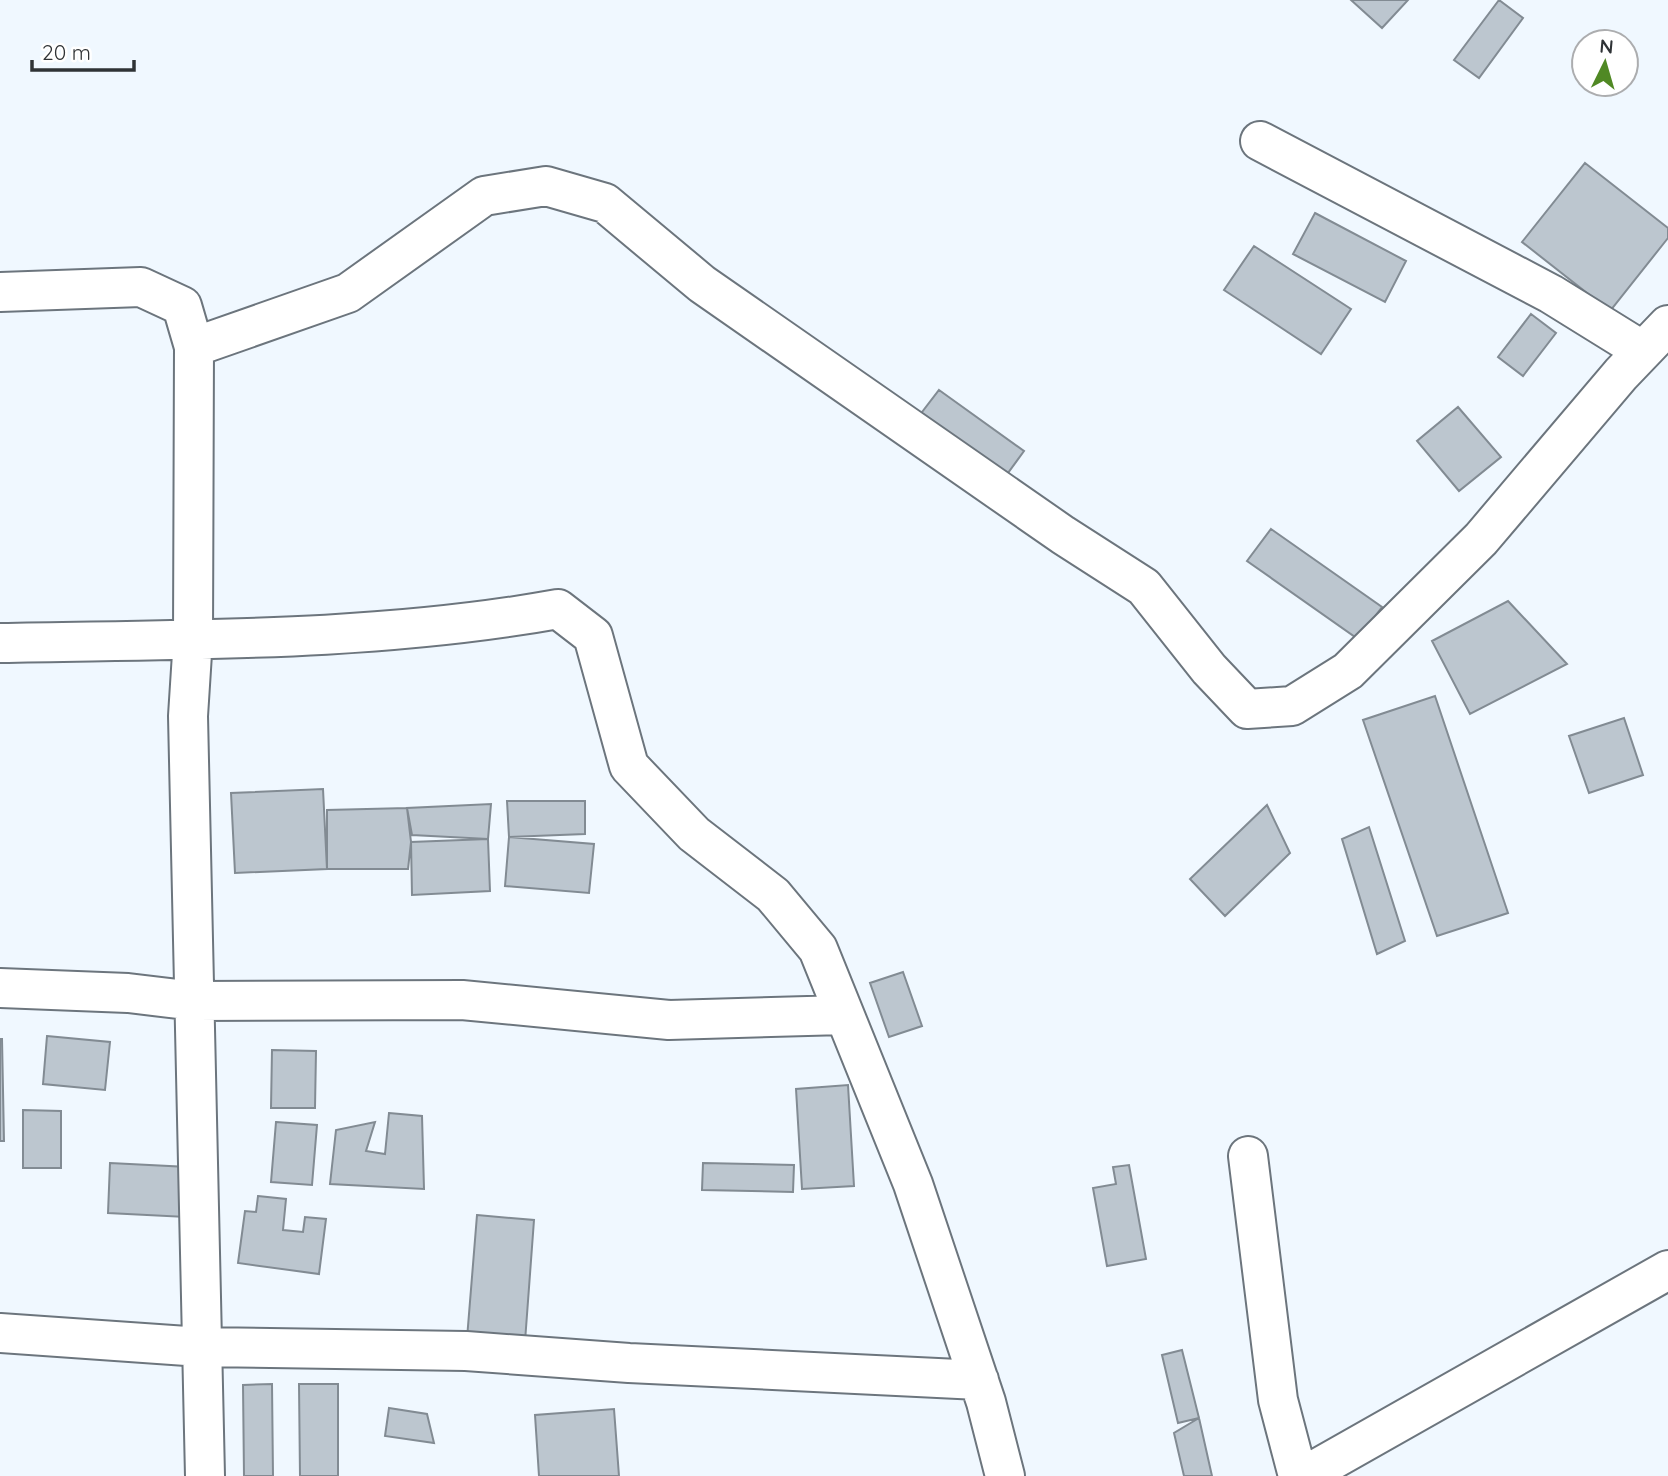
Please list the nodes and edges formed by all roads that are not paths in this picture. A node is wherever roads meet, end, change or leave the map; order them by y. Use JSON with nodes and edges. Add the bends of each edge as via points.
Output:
{"nodes":[{"id":1,"x":1260,"y":141,"type":"dead end"},
{"id":2,"x":0,"y":292,"type":"edge"},
{"id":3,"x":1655,"y":338,"type":"edge"},
{"id":4,"x":194,"y":347,"type":"junction"},
{"id":5,"x":193,"y":638,"type":"junction"},
{"id":6,"x":0,"y":643,"type":"edge"},
{"id":7,"x":0,"y":988,"type":"edge"},
{"id":8,"x":195,"y":1001,"type":"junction"},
{"id":9,"x":844,"y":1015,"type":"junction"},
{"id":10,"x":1248,"y":1157,"type":"dead end"},
{"id":11,"x":1668,"y":1270,"type":"edge"},
{"id":12,"x":0,"y":1334,"type":"edge"},
{"id":13,"x":201,"y":1347,"type":"junction"},
{"id":14,"x":979,"y":1380,"type":"junction"},
{"id":15,"x":205,"y":1476,"type":"edge"},
{"id":16,"x":1005,"y":1476,"type":"edge"},
{"id":17,"x":1298,"y":1476,"type":"edge"},
{"id":18,"x":1304,"y":1476,"type":"edge"}],
"edges":[{"from":1,"to":3,"type":"street","via":[[1551,294]]},
{"from":2,"to":4,"type":"street","via":[[141,287],[182,306]]},
{"from":3,"to":4,"type":"street","via":[[1481,539],[1348,671],[1292,706],[1247,709],[1144,587],[702,284],[605,204],[546,186],[484,196],[348,293]]},
{"from":4,"to":5,"type":"street"},
{"from":5,"to":6,"type":"street"},
{"from":5,"to":8,"type":"street","via":[[188,716]]},
{"from":5,"to":9,"type":"street","via":[[471,625],[558,609],[593,636],[629,766],[694,834],[773,895],[818,949]]},
{"from":7,"to":8,"type":"street","via":[[128,993]]},
{"from":8,"to":9,"type":"street","via":[[462,1000],[669,1020]]},
{"from":8,"to":13,"type":"street"},
{"from":9,"to":14,"type":"street","via":[[913,1184]]},
{"from":10,"to":17,"type":"street","via":[[1278,1400]]},
{"from":11,"to":18,"type":"street"},
{"from":12,"to":13,"type":"street"},
{"from":13,"to":14,"type":"street","via":[[466,1351]]},
{"from":13,"to":15,"type":"street"},
{"from":14,"to":16,"type":"street"}]}
